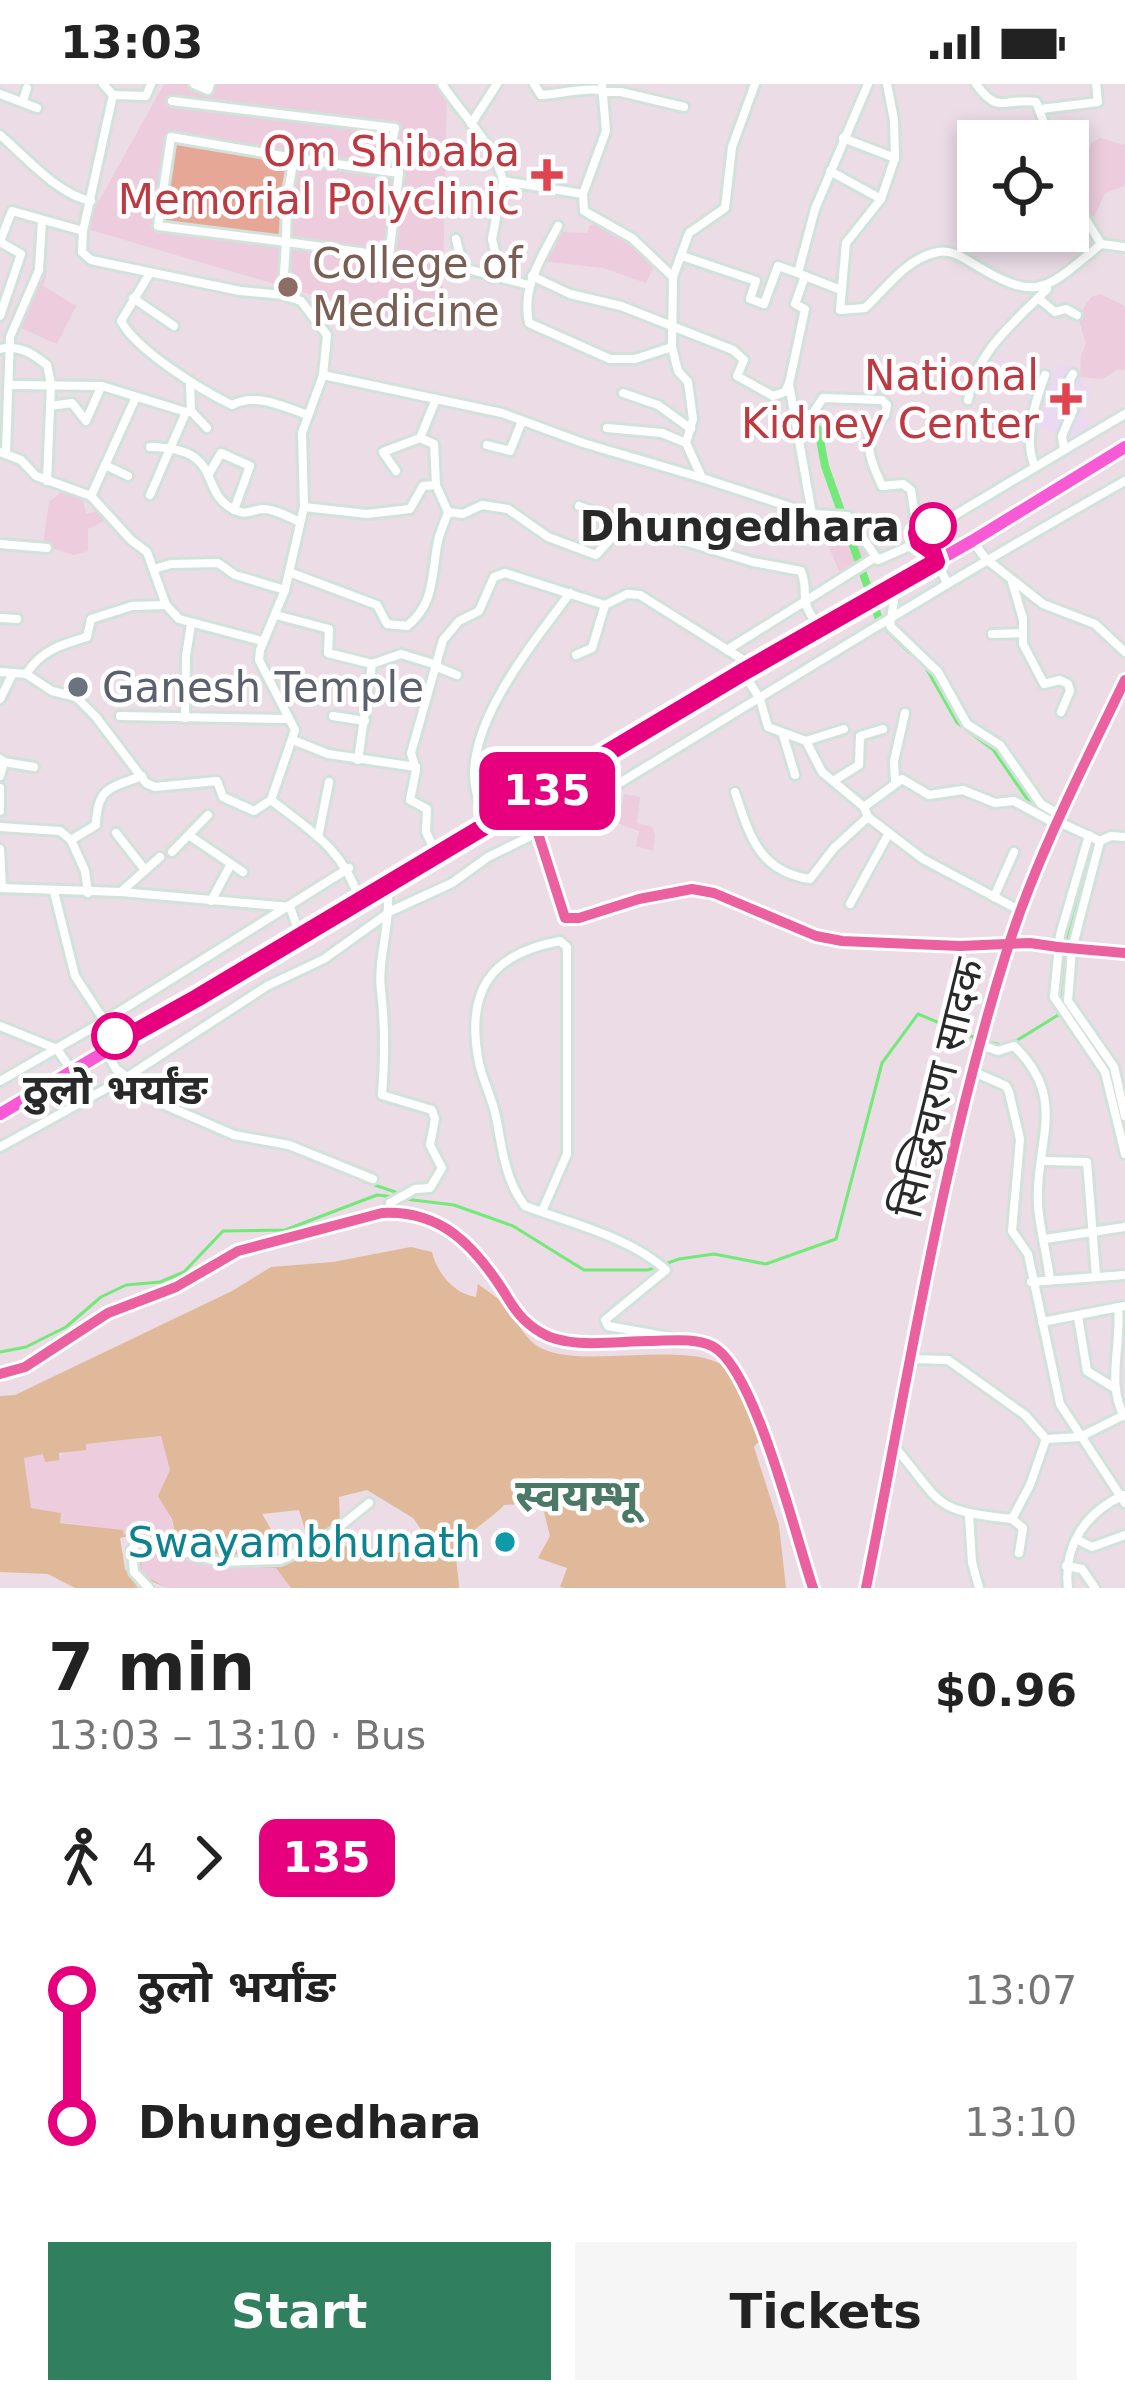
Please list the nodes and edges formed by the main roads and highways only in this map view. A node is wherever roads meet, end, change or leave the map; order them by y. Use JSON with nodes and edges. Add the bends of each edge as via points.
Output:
{"nodes":[{"id":1,"x":1125,"y":447,"type":"edge"},
{"id":2,"x":1125,"y":680,"type":"edge"},
{"id":3,"x":528,"y":802,"type":"junction"},
{"id":4,"x":1009,"y":944,"type":"junction"},
{"id":5,"x":1125,"y":952,"type":"edge"},
{"id":6,"x":0,"y":1114,"type":"edge"},
{"id":7,"x":0,"y":1374,"type":"edge"},
{"id":8,"x":813,"y":1588,"type":"edge"},
{"id":9,"x":866,"y":1588,"type":"edge"}],
"edges":[{"from":1,"to":3,"type":"highway"},
{"from":2,"to":4,"type":"main road","name":"सिद्धिचरण सादक"},
{"from":3,"to":4,"type":"main road","via":[[565,918],[692,889],[817,936]]},
{"from":3,"to":6,"type":"highway"},
{"from":4,"to":5,"type":"main road"},
{"from":4,"to":9,"type":"main road","name":"सिद्धिचरण सादक","via":[[951,1151]]},
{"from":7,"to":8,"type":"main road","via":[[238,1251],[382,1213],[434,1218],[477,1255],[516,1313],[543,1335],[696,1342],[723,1354],[747,1389]]}]}
